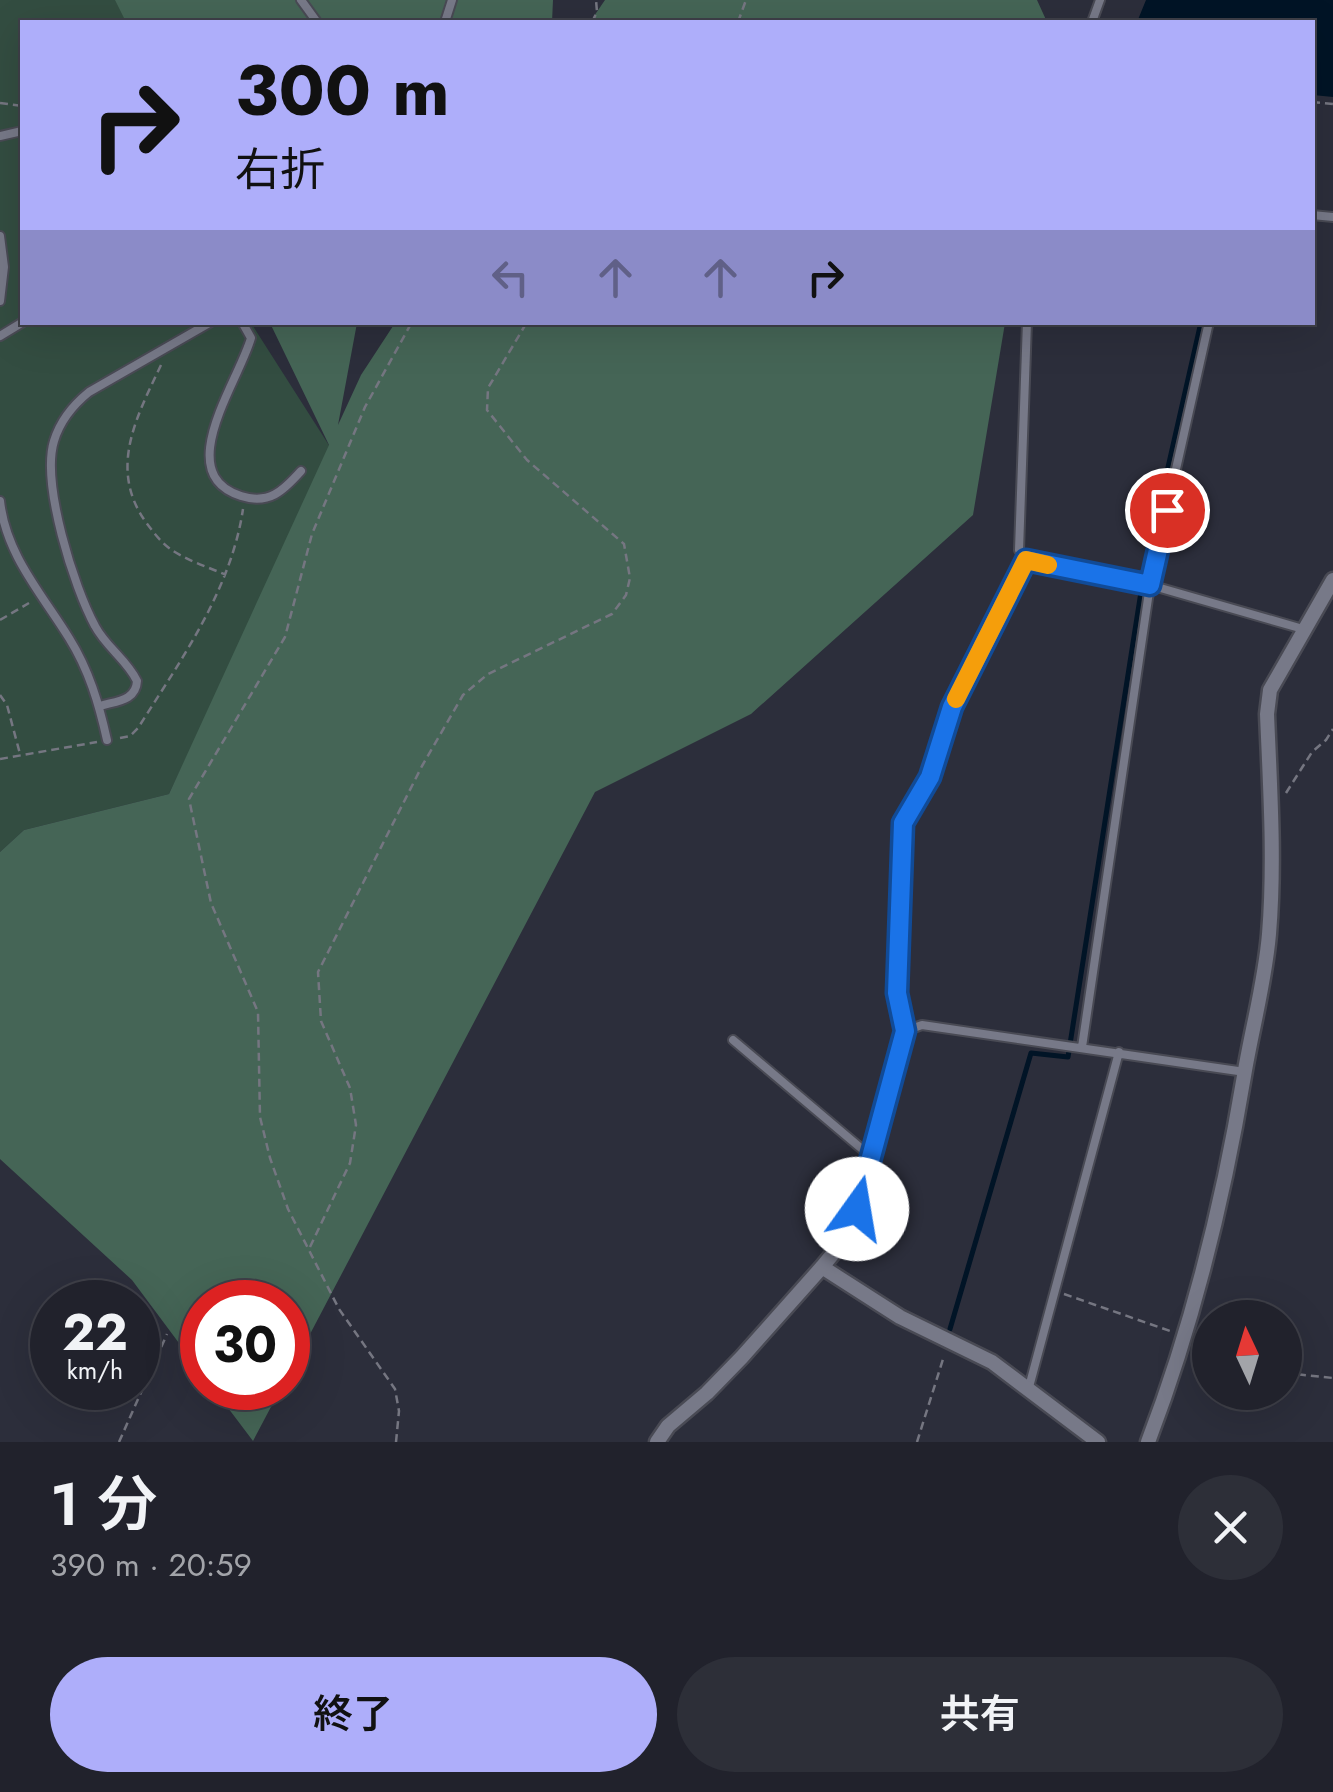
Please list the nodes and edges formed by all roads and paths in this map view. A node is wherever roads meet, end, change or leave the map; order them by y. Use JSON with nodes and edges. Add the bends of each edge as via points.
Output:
{"nodes":[{"id":1,"x":0,"y":236,"type":"edge"},
{"id":2,"x":0,"y":302,"type":"edge"},
{"id":3,"x":206,"y":325,"type":"edge"},
{"id":4,"x":244,"y":325,"type":"edge"},
{"id":5,"x":410,"y":325,"type":"edge"},
{"id":6,"x":525,"y":325,"type":"edge"},
{"id":7,"x":1027,"y":325,"type":"edge"},
{"id":8,"x":1208,"y":325,"type":"edge"},
{"id":9,"x":155,"y":356,"type":"junction"},
{"id":10,"x":301,"y":472,"type":"dead end"},
{"id":11,"x":0,"y":501,"type":"edge"},
{"id":12,"x":242,"y":519,"type":"dead end"},
{"id":13,"x":1026,"y":560,"type":"junction"},
{"id":14,"x":226,"y":575,"type":"junction"},
{"id":15,"x":1333,"y":580,"type":"edge"},
{"id":16,"x":1150,"y":585,"type":"junction"},
{"id":17,"x":21,"y":608,"type":"dead end"},
{"id":18,"x":0,"y":620,"type":"edge"},
{"id":19,"x":1303,"y":628,"type":"junction"},
{"id":20,"x":0,"y":696,"type":"edge"},
{"id":21,"x":100,"y":706,"type":"junction"},
{"id":22,"x":1333,"y":728,"type":"edge"},
{"id":23,"x":108,"y":740,"type":"joint"},
{"id":24,"x":82,"y":744,"type":"dead end"},
{"id":25,"x":20,"y":754,"type":"junction"},
{"id":26,"x":0,"y":759,"type":"edge"},
{"id":27,"x":1271,"y":807,"type":"junction"},
{"id":28,"x":905,"y":1031,"type":"junction"},
{"id":29,"x":734,"y":1040,"type":"dead end"},
{"id":30,"x":1082,"y":1047,"type":"junction"},
{"id":31,"x":1119,"y":1052,"type":"junction"},
{"id":32,"x":1245,"y":1072,"type":"junction"},
{"id":33,"x":869,"y":1155,"type":"junction"},
{"id":34,"x":310,"y":1248,"type":"junction"},
{"id":35,"x":822,"y":1267,"type":"junction"},
{"id":36,"x":1055,"y":1291,"type":"junction"},
{"id":37,"x":167,"y":1334,"type":"dead end"},
{"id":38,"x":1185,"y":1336,"type":"junction"},
{"id":39,"x":949,"y":1340,"type":"junction"},
{"id":40,"x":1180,"y":1352,"type":"junction"},
{"id":41,"x":1192,"y":1355,"type":"edge"},
{"id":42,"x":1302,"y":1375,"type":"edge"},
{"id":43,"x":1333,"y":1378,"type":"edge"},
{"id":44,"x":1029,"y":1387,"type":"junction"},
{"id":45,"x":119,"y":1442,"type":"edge"},
{"id":46,"x":396,"y":1442,"type":"edge"},
{"id":47,"x":657,"y":1442,"type":"edge"},
{"id":48,"x":917,"y":1442,"type":"edge"},
{"id":49,"x":1098,"y":1442,"type":"edge"},
{"id":50,"x":1148,"y":1442,"type":"edge"}],
"edges":[{"from":1,"to":2,"type":"lane"},
{"from":3,"to":9,"type":"lane"},
{"from":4,"to":10,"type":"lane","via":[[251,338],[212,436],[209,472],[220,487],[254,500],[282,493]]},
{"from":5,"to":34,"type":"path","via":[[365,407],[312,534],[285,637],[188,799],[211,903],[258,1012],[260,1117],[270,1158]]},
{"from":6,"to":34,"type":"path","via":[[488,388],[487,410],[527,460],[624,544],[626,596],[612,614],[488,674],[464,695],[318,972],[320,1021],[355,1111],[342,1184]]},
{"from":7,"to":13,"type":"lane","via":[[1019,550]]},
{"from":8,"to":16,"type":"lane"},
{"from":9,"to":14,"type":"path","via":[[161,366],[127,454],[132,496],[170,549]]},
{"from":9,"to":21,"type":"lane","via":[[89,392],[53,442],[51,482],[72,566],[94,626],[137,681],[130,698]]},
{"from":11,"to":21,"type":"lane","via":[[15,554],[70,639]]},
{"from":12,"to":14,"type":"path"},
{"from":13,"to":16,"type":"lane"},
{"from":13,"to":28,"type":"street","via":[[903,823],[897,993]]},
{"from":14,"to":23,"type":"path","via":[[138,728]]},
{"from":15,"to":19,"type":"street"},
{"from":16,"to":19,"type":"lane"},
{"from":16,"to":30,"type":"lane"},
{"from":17,"to":18,"type":"path"},
{"from":19,"to":27,"type":"street","via":[[1270,690]]},
{"from":20,"to":25,"type":"path"},
{"from":21,"to":23,"type":"lane"},
{"from":22,"to":27,"type":"path"},
{"from":24,"to":25,"type":"path"},
{"from":25,"to":26,"type":"path"},
{"from":27,"to":32,"type":"street","via":[[1269,934]]},
{"from":28,"to":30,"type":"lane","via":[[922,1026]]},
{"from":28,"to":33,"type":"street"},
{"from":29,"to":33,"type":"lane"},
{"from":30,"to":31,"type":"lane"},
{"from":31,"to":32,"type":"lane"},
{"from":31,"to":36,"type":"lane"},
{"from":32,"to":38,"type":"street","via":[[1218,1221]]},
{"from":33,"to":35,"type":"street","via":[[857,1209],[842,1244]]},
{"from":34,"to":46,"type":"path","via":[[339,1309],[395,1389]]},
{"from":35,"to":39,"type":"street"},
{"from":35,"to":47,"type":"street"},
{"from":36,"to":38,"type":"path"},
{"from":36,"to":44,"type":"lane"},
{"from":37,"to":45,"type":"path"},
{"from":38,"to":40,"type":"street"},
{"from":39,"to":44,"type":"street"},
{"from":39,"to":48,"type":"path"},
{"from":40,"to":41,"type":"path"},
{"from":40,"to":50,"type":"street"},
{"from":42,"to":43,"type":"path"},
{"from":44,"to":49,"type":"street"}]}
